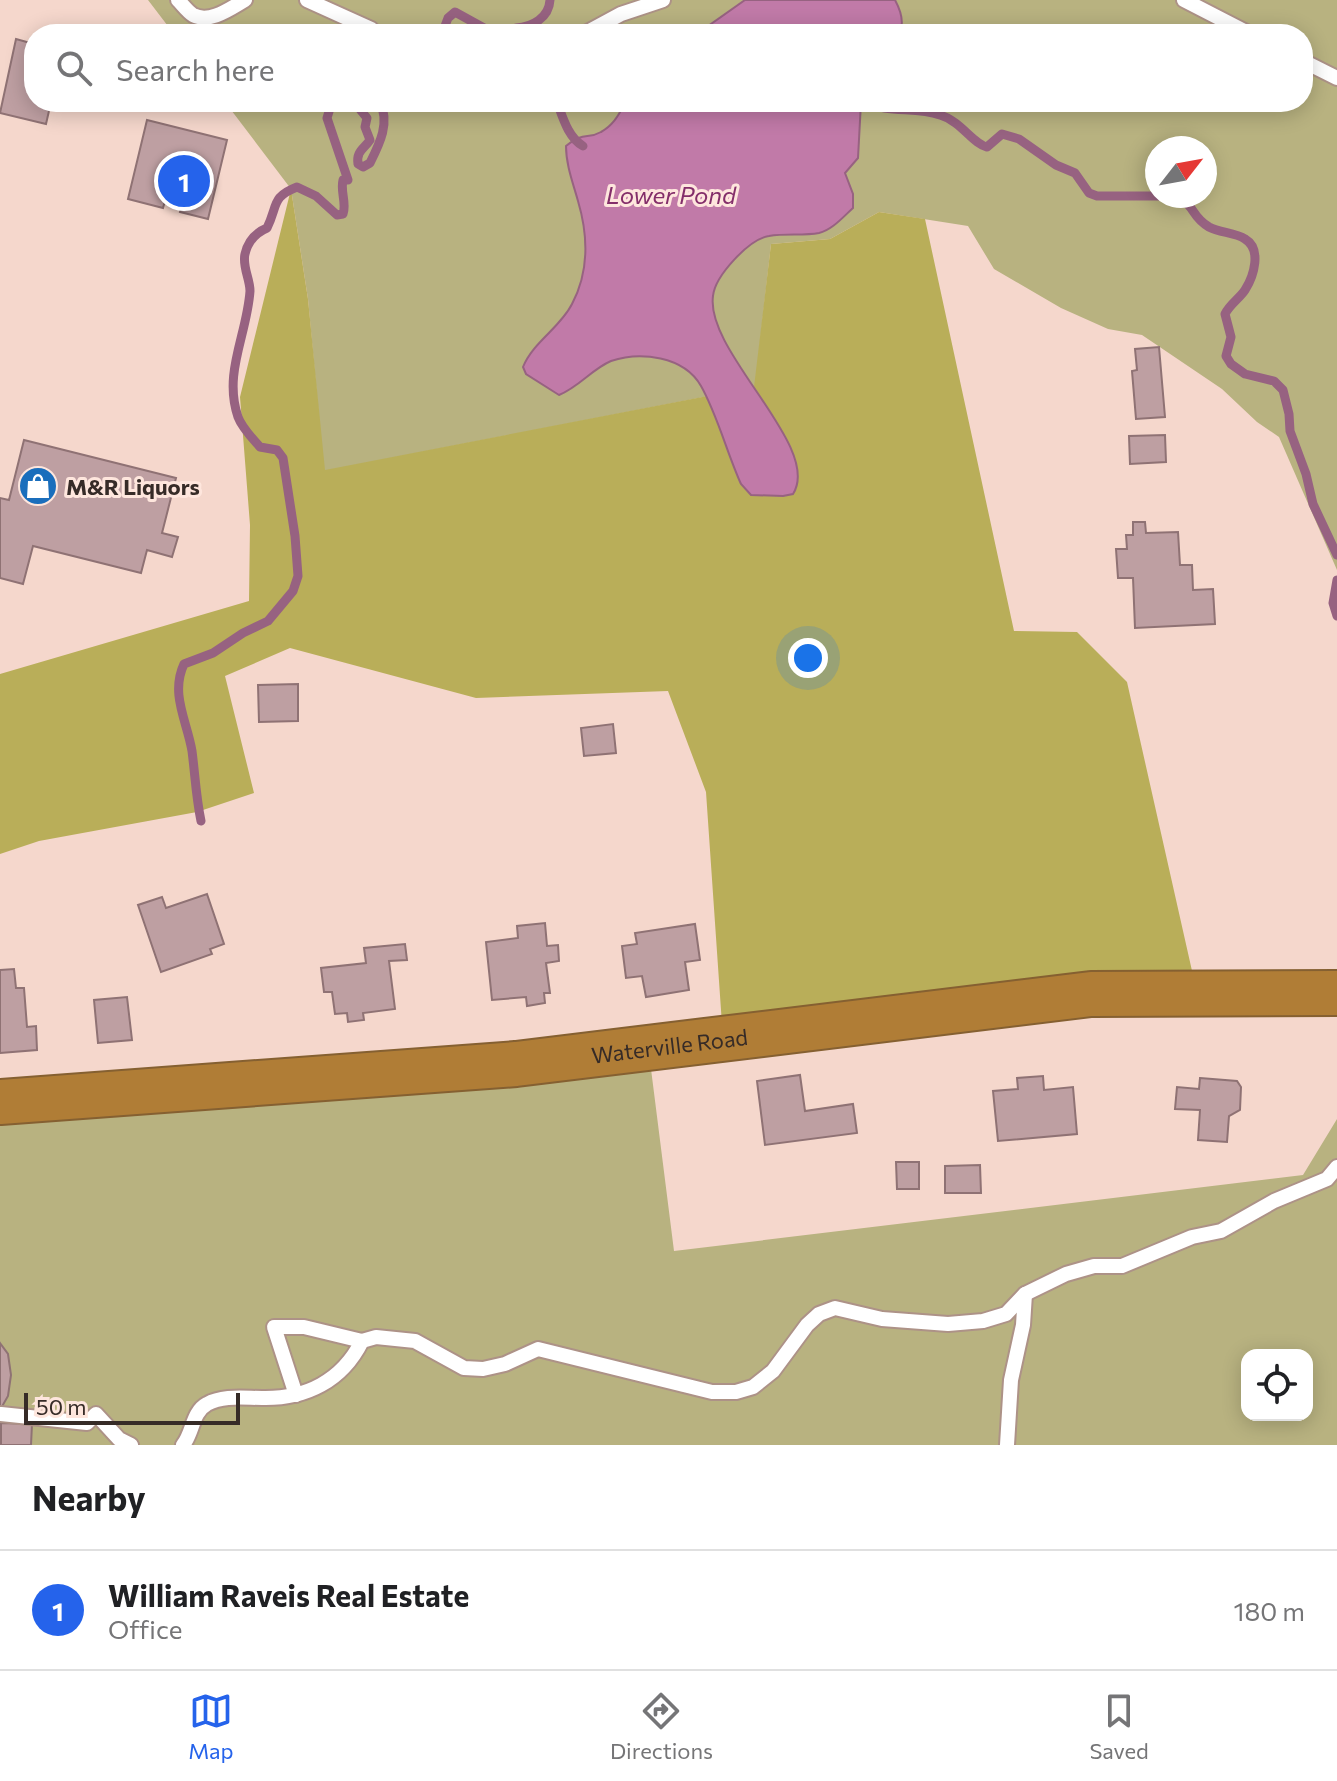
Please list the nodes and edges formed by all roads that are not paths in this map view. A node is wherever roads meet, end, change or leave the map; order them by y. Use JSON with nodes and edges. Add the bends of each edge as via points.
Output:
{"nodes":[{"id":1,"x":178,"y":0,"type":"edge"},
{"id":2,"x":245,"y":0,"type":"edge"},
{"id":3,"x":307,"y":0,"type":"edge"},
{"id":4,"x":663,"y":0,"type":"edge"},
{"id":5,"x":1184,"y":0,"type":"edge"},
{"id":6,"x":361,"y":24,"type":"edge"},
{"id":7,"x":602,"y":24,"type":"edge"},
{"id":8,"x":1231,"y":24,"type":"edge"},
{"id":9,"x":1313,"y":66,"type":"edge"},
{"id":10,"x":1337,"y":78,"type":"edge"},
{"id":11,"x":1337,"y":993,"type":"edge"},
{"id":12,"x":0,"y":1102,"type":"edge"},
{"id":13,"x":1337,"y":1167,"type":"edge"},
{"id":14,"x":1025,"y":1294,"type":"junction"},
{"id":15,"x":362,"y":1341,"type":"junction"},
{"id":16,"x":296,"y":1395,"type":"junction"},
{"id":17,"x":1,"y":1414,"type":"edge"},
{"id":18,"x":131,"y":1445,"type":"edge"},
{"id":19,"x":183,"y":1445,"type":"edge"},
{"id":20,"x":1007,"y":1445,"type":"edge"}],
"edges":[{"from":1,"to":2,"type":"lane","via":[[193,15],[206,17]]},
{"from":3,"to":6,"type":"lane"},
{"from":4,"to":7,"type":"lane"},
{"from":5,"to":8,"type":"lane"},
{"from":9,"to":10,"type":"lane"},
{"from":11,"to":12,"type":"highway","name":"Waterville Road","via":[[1091,994],[516,1064]]},
{"from":13,"to":14,"type":"lane","via":[[1327,1179],[1221,1231],[1192,1237],[1122,1266],[1066,1274]]},
{"from":14,"to":15,"type":"lane","via":[[1006,1314],[948,1324],[882,1319],[835,1308],[807,1325],[773,1371],[753,1387],[736,1392],[712,1392],[538,1349],[483,1369],[464,1368],[415,1341]]},
{"from":14,"to":20,"type":"lane"},
{"from":15,"to":16,"type":"lane","via":[[334,1378]]},
{"from":15,"to":16,"type":"lane","via":[[304,1327],[274,1327]]},
{"from":16,"to":19,"type":"lane","via":[[235,1397],[204,1405]]},
{"from":17,"to":18,"type":"lane","via":[[87,1423],[96,1414]]}]}
